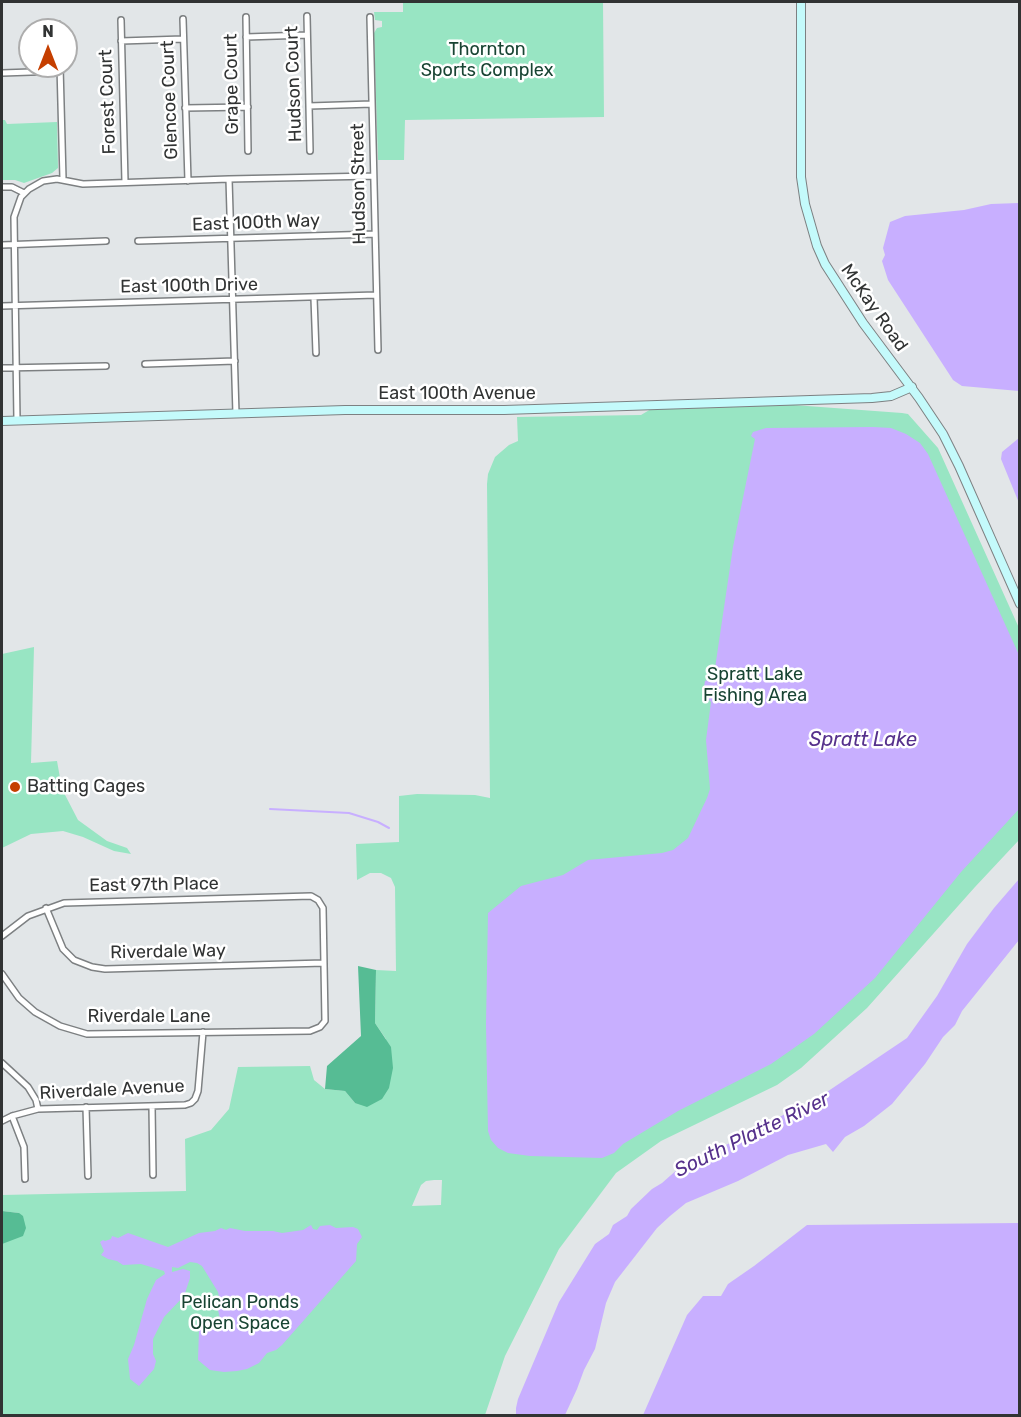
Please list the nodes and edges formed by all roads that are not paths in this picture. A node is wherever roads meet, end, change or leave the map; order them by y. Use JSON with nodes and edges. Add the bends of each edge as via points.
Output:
{"nodes":[{"id":1,"x":801,"y":2,"type":"edge"},
{"id":2,"x":307,"y":16,"type":"dead end"},
{"id":3,"x":246,"y":17,"type":"dead end"},
{"id":4,"x":370,"y":17,"type":"dead end"},
{"id":5,"x":183,"y":19,"type":"dead end"},
{"id":6,"x":121,"y":20,"type":"dead end"},
{"id":7,"x":307,"y":35,"type":"junction"},
{"id":8,"x":246,"y":37,"type":"junction"},
{"id":9,"x":183,"y":39,"type":"junction"},
{"id":10,"x":121,"y":41,"type":"junction"},
{"id":11,"x":18,"y":72,"type":"edge"},
{"id":12,"x":2,"y":73,"type":"edge"},
{"id":13,"x":60,"y":78,"type":"edge"},
{"id":14,"x":372,"y":104,"type":"junction"},
{"id":15,"x":309,"y":106,"type":"junction"},
{"id":16,"x":248,"y":107,"type":"junction"},
{"id":17,"x":185,"y":108,"type":"junction"},
{"id":18,"x":248,"y":151,"type":"dead end"},
{"id":19,"x":310,"y":151,"type":"dead end"},
{"id":20,"x":374,"y":176,"type":"junction"},
{"id":21,"x":63,"y":179,"type":"junction"},
{"id":22,"x":229,"y":179,"type":"junction"},
{"id":23,"x":188,"y":181,"type":"junction"},
{"id":24,"x":125,"y":182,"type":"junction"},
{"id":25,"x":2,"y":187,"type":"edge"},
{"id":26,"x":24,"y":193,"type":"junction"},
{"id":27,"x":375,"y":234,"type":"junction"},
{"id":28,"x":231,"y":240,"type":"junction"},
{"id":29,"x":106,"y":241,"type":"dead end"},
{"id":30,"x":138,"y":241,"type":"dead end"},
{"id":31,"x":13,"y":244,"type":"junction"},
{"id":32,"x":2,"y":245,"type":"edge"},
{"id":33,"x":376,"y":295,"type":"junction"},
{"id":34,"x":314,"y":298,"type":"junction"},
{"id":35,"x":233,"y":300,"type":"junction"},
{"id":36,"x":2,"y":306,"type":"edge"},
{"id":37,"x":14,"y":306,"type":"junction"},
{"id":38,"x":378,"y":350,"type":"dead end"},
{"id":39,"x":316,"y":353,"type":"dead end"},
{"id":40,"x":235,"y":362,"type":"junction"},
{"id":41,"x":145,"y":364,"type":"dead end"},
{"id":42,"x":106,"y":366,"type":"dead end"},
{"id":43,"x":2,"y":368,"type":"edge"},
{"id":44,"x":16,"y":368,"type":"junction"},
{"id":45,"x":912,"y":387,"type":"junction"},
{"id":46,"x":236,"y":414,"type":"junction"},
{"id":47,"x":17,"y":420,"type":"junction"},
{"id":48,"x":2,"y":421,"type":"edge"},
{"id":49,"x":1020,"y":604,"type":"edge"},
{"id":50,"x":46,"y":908,"type":"junction"},
{"id":51,"x":2,"y":936,"type":"edge"},
{"id":52,"x":324,"y":963,"type":"junction"},
{"id":53,"x":2,"y":974,"type":"edge"},
{"id":54,"x":203,"y":1032,"type":"junction"},
{"id":55,"x":2,"y":1063,"type":"edge"},
{"id":56,"x":152,"y":1106,"type":"junction"},
{"id":57,"x":86,"y":1107,"type":"junction"},
{"id":58,"x":38,"y":1109,"type":"junction"},
{"id":59,"x":12,"y":1116,"type":"junction"},
{"id":60,"x":2,"y":1120,"type":"edge"},
{"id":61,"x":153,"y":1175,"type":"dead end"},
{"id":62,"x":88,"y":1176,"type":"dead end"},
{"id":63,"x":25,"y":1179,"type":"dead end"}],
"edges":[{"from":1,"to":45,"type":"street","name":"McKay Road","via":[[801,177],[810,224],[825,264],[863,323]]},
{"from":2,"to":7,"type":"street","name":"Hudson Court"},
{"from":3,"to":8,"type":"street","name":"Grape Court"},
{"from":4,"to":14,"type":"street","name":"Hudson Street"},
{"from":5,"to":9,"type":"street","name":"Glencoe Court"},
{"from":6,"to":10,"type":"street","name":"Forest Court"},
{"from":7,"to":8,"type":"street"},
{"from":7,"to":15,"type":"street","name":"Hudson Court"},
{"from":8,"to":16,"type":"street","name":"Grape Court"},
{"from":9,"to":10,"type":"street"},
{"from":9,"to":17,"type":"street","name":"Glencoe Court"},
{"from":10,"to":24,"type":"street","name":"Forest Court"},
{"from":11,"to":12,"type":"street"},
{"from":13,"to":21,"type":"street"},
{"from":14,"to":15,"type":"street"},
{"from":14,"to":20,"type":"street","name":"Hudson Street"},
{"from":15,"to":19,"type":"street","name":"Hudson Court"},
{"from":16,"to":17,"type":"street"},
{"from":16,"to":18,"type":"street","name":"Grape Court"},
{"from":17,"to":23,"type":"street","name":"Glencoe Court"},
{"from":20,"to":22,"type":"street"},
{"from":20,"to":27,"type":"street","name":"Hudson Street"},
{"from":21,"to":24,"type":"street","via":[[83,184]]},
{"from":21,"to":26,"type":"street","via":[[43,181]]},
{"from":22,"to":23,"type":"street"},
{"from":22,"to":28,"type":"street"},
{"from":23,"to":24,"type":"street"},
{"from":25,"to":26,"type":"street"},
{"from":26,"to":31,"type":"street","via":[[14,218]]},
{"from":27,"to":28,"type":"street","name":"East 100th Way"},
{"from":27,"to":33,"type":"street","name":"Hudson Street"},
{"from":28,"to":30,"type":"street","name":"East 100th Way"},
{"from":28,"to":35,"type":"street"},
{"from":29,"to":31,"type":"street"},
{"from":31,"to":32,"type":"street"},
{"from":31,"to":37,"type":"street"},
{"from":33,"to":34,"type":"street","name":"East 100th Drive"},
{"from":33,"to":38,"type":"street","name":"Hudson Street"},
{"from":34,"to":35,"type":"street","name":"East 100th Drive"},
{"from":34,"to":39,"type":"street"},
{"from":35,"to":37,"type":"street","name":"East 100th Drive"},
{"from":35,"to":40,"type":"street"},
{"from":36,"to":37,"type":"street","name":"East 100th Drive"},
{"from":37,"to":44,"type":"street"},
{"from":40,"to":41,"type":"street"},
{"from":40,"to":46,"type":"street"},
{"from":42,"to":44,"type":"street"},
{"from":43,"to":44,"type":"street"},
{"from":44,"to":47,"type":"street"},
{"from":45,"to":46,"type":"street","name":"East 100th Avenue","via":[[891,396],[872,398]]},
{"from":45,"to":49,"type":"street","name":"McKay Road","via":[[959,466]]},
{"from":46,"to":47,"type":"street","name":"East 100th Avenue"},
{"from":47,"to":48,"type":"street","name":"East 100th Avenue"},
{"from":50,"to":51,"type":"street","name":"East 97th Place"},
{"from":50,"to":52,"type":"street","name":"Riverdale Way","via":[[63,949],[74,960],[92,967]]},
{"from":50,"to":52,"type":"street","name":"East 97th Place","via":[[80,902],[307,896],[316,898],[323,908]]},
{"from":52,"to":54,"type":"street","name":"Riverdale Lane","via":[[326,1017],[318,1028]]},
{"from":53,"to":54,"type":"street","name":"Riverdale Lane","via":[[35,1012],[74,1031],[98,1035]]},
{"from":54,"to":56,"type":"street","name":"Riverdale Avenue","via":[[195,1100],[185,1105]]},
{"from":55,"to":58,"type":"street","via":[[28,1087]]},
{"from":56,"to":57,"type":"street","name":"Riverdale Avenue"},
{"from":56,"to":61,"type":"street"},
{"from":57,"to":58,"type":"street","name":"Riverdale Avenue"},
{"from":57,"to":62,"type":"street"},
{"from":58,"to":59,"type":"street","name":"Riverdale Avenue"},
{"from":59,"to":60,"type":"street","name":"Riverdale Avenue"},
{"from":59,"to":63,"type":"street","via":[[24,1148]]}]}
